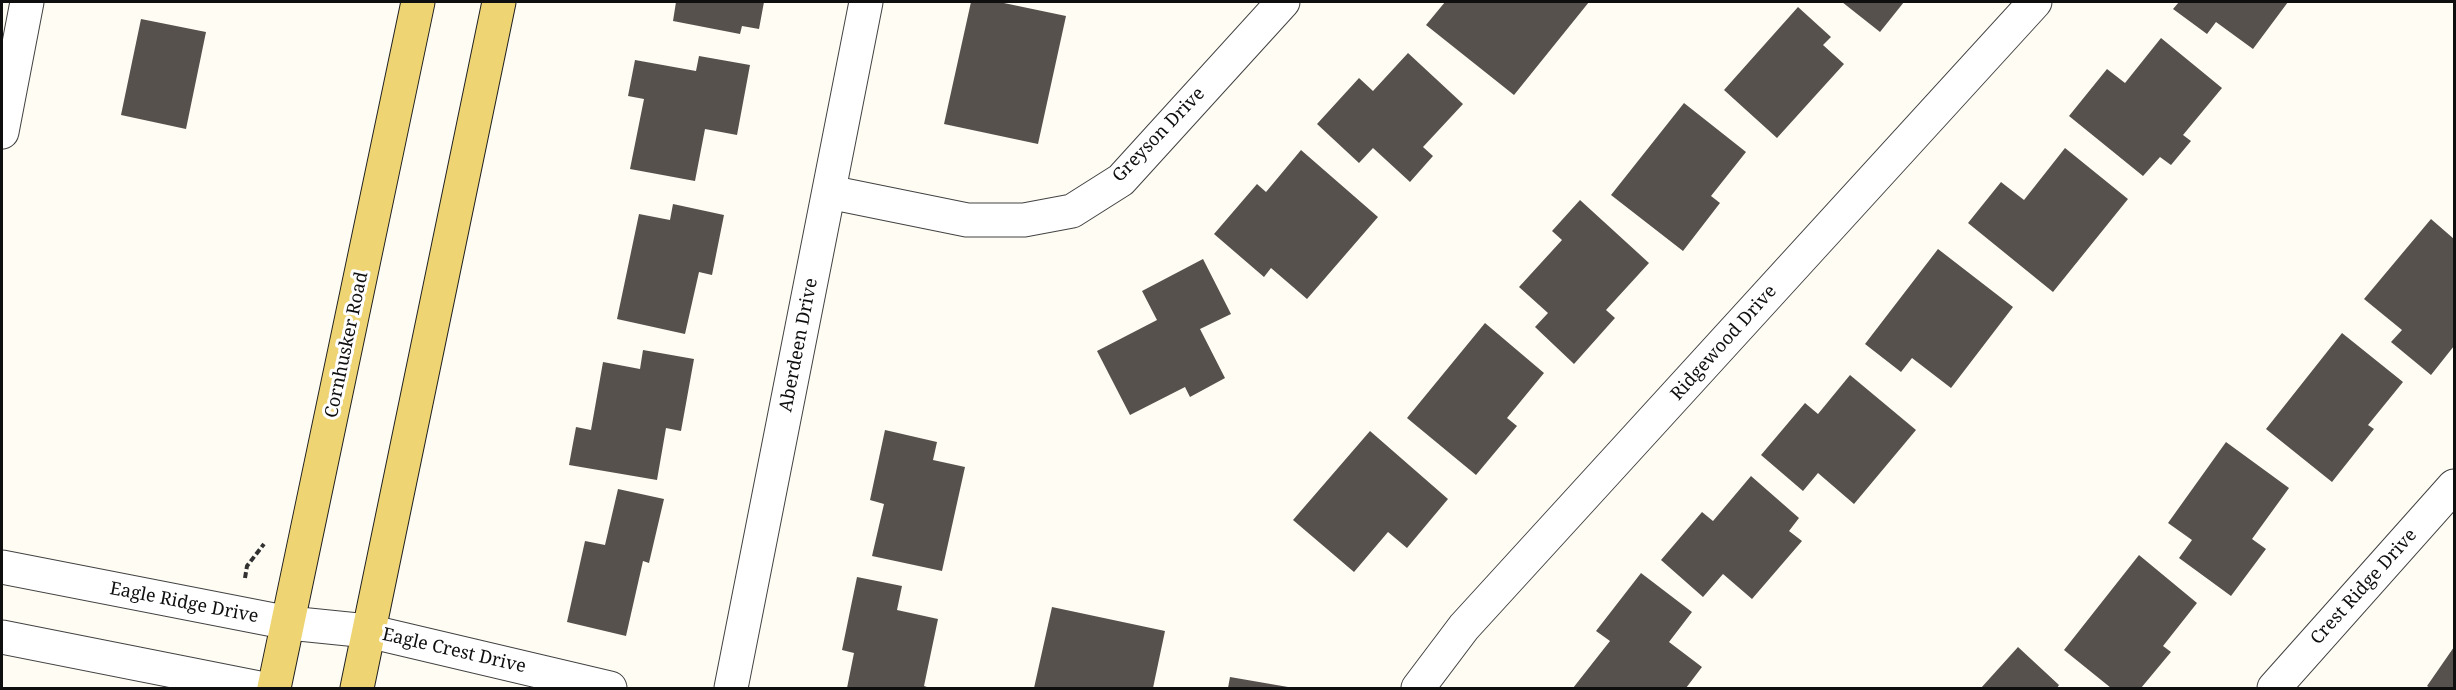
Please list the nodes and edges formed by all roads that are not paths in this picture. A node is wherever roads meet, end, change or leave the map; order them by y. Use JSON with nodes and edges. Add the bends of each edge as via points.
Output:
{"nodes":[{"id":1,"x":27,"y":2,"type":"edge"},
{"id":2,"x":418,"y":2,"type":"edge"},
{"id":3,"x":499,"y":2,"type":"edge"},
{"id":4,"x":866,"y":2,"type":"edge"},
{"id":5,"x":1283,"y":2,"type":"edge"},
{"id":6,"x":2035,"y":2,"type":"edge"},
{"id":7,"x":2,"y":132,"type":"edge"},
{"id":8,"x":829,"y":192,"type":"junction"},
{"id":9,"x":2454,"y":486,"type":"edge"},
{"id":10,"x":2,"y":567,"type":"edge"},
{"id":11,"x":289,"y":623,"type":"junction"},
{"id":12,"x":368,"y":631,"type":"junction"},
{"id":13,"x":2,"y":637,"type":"edge"},
{"id":14,"x":259,"y":688,"type":"edge"},
{"id":15,"x":274,"y":688,"type":"edge"},
{"id":16,"x":357,"y":688,"type":"edge"},
{"id":17,"x":610,"y":688,"type":"edge"},
{"id":18,"x":731,"y":688,"type":"edge"},
{"id":19,"x":1418,"y":688,"type":"edge"},
{"id":20,"x":2274,"y":688,"type":"edge"}],
"edges":[{"from":1,"to":7,"type":"street"},
{"from":2,"to":11,"type":"main road","name":"Cornhusker Road"},
{"from":3,"to":12,"type":"main road"},
{"from":4,"to":8,"type":"street","name":"Aberdeen Drive"},
{"from":5,"to":8,"type":"street","name":"Greyson Drive","via":[[1120,180],[1072,211],[1024,220],[967,220]]},
{"from":6,"to":19,"type":"street","name":"Ridgewood Drive","via":[[1464,627]]},
{"from":8,"to":18,"type":"street","name":"Aberdeen Drive"},
{"from":9,"to":20,"type":"street","name":"Crest Ridge Drive"},
{"from":10,"to":11,"type":"street","name":"Eagle Ridge Drive"},
{"from":11,"to":12,"type":"street","name":"Eagle Ridge Drive"},
{"from":11,"to":15,"type":"main road","name":"Cornhusker Road"},
{"from":12,"to":16,"type":"main road"},
{"from":12,"to":17,"type":"street","name":"Eagle Crest Drive"},
{"from":13,"to":14,"type":"street"}]}
